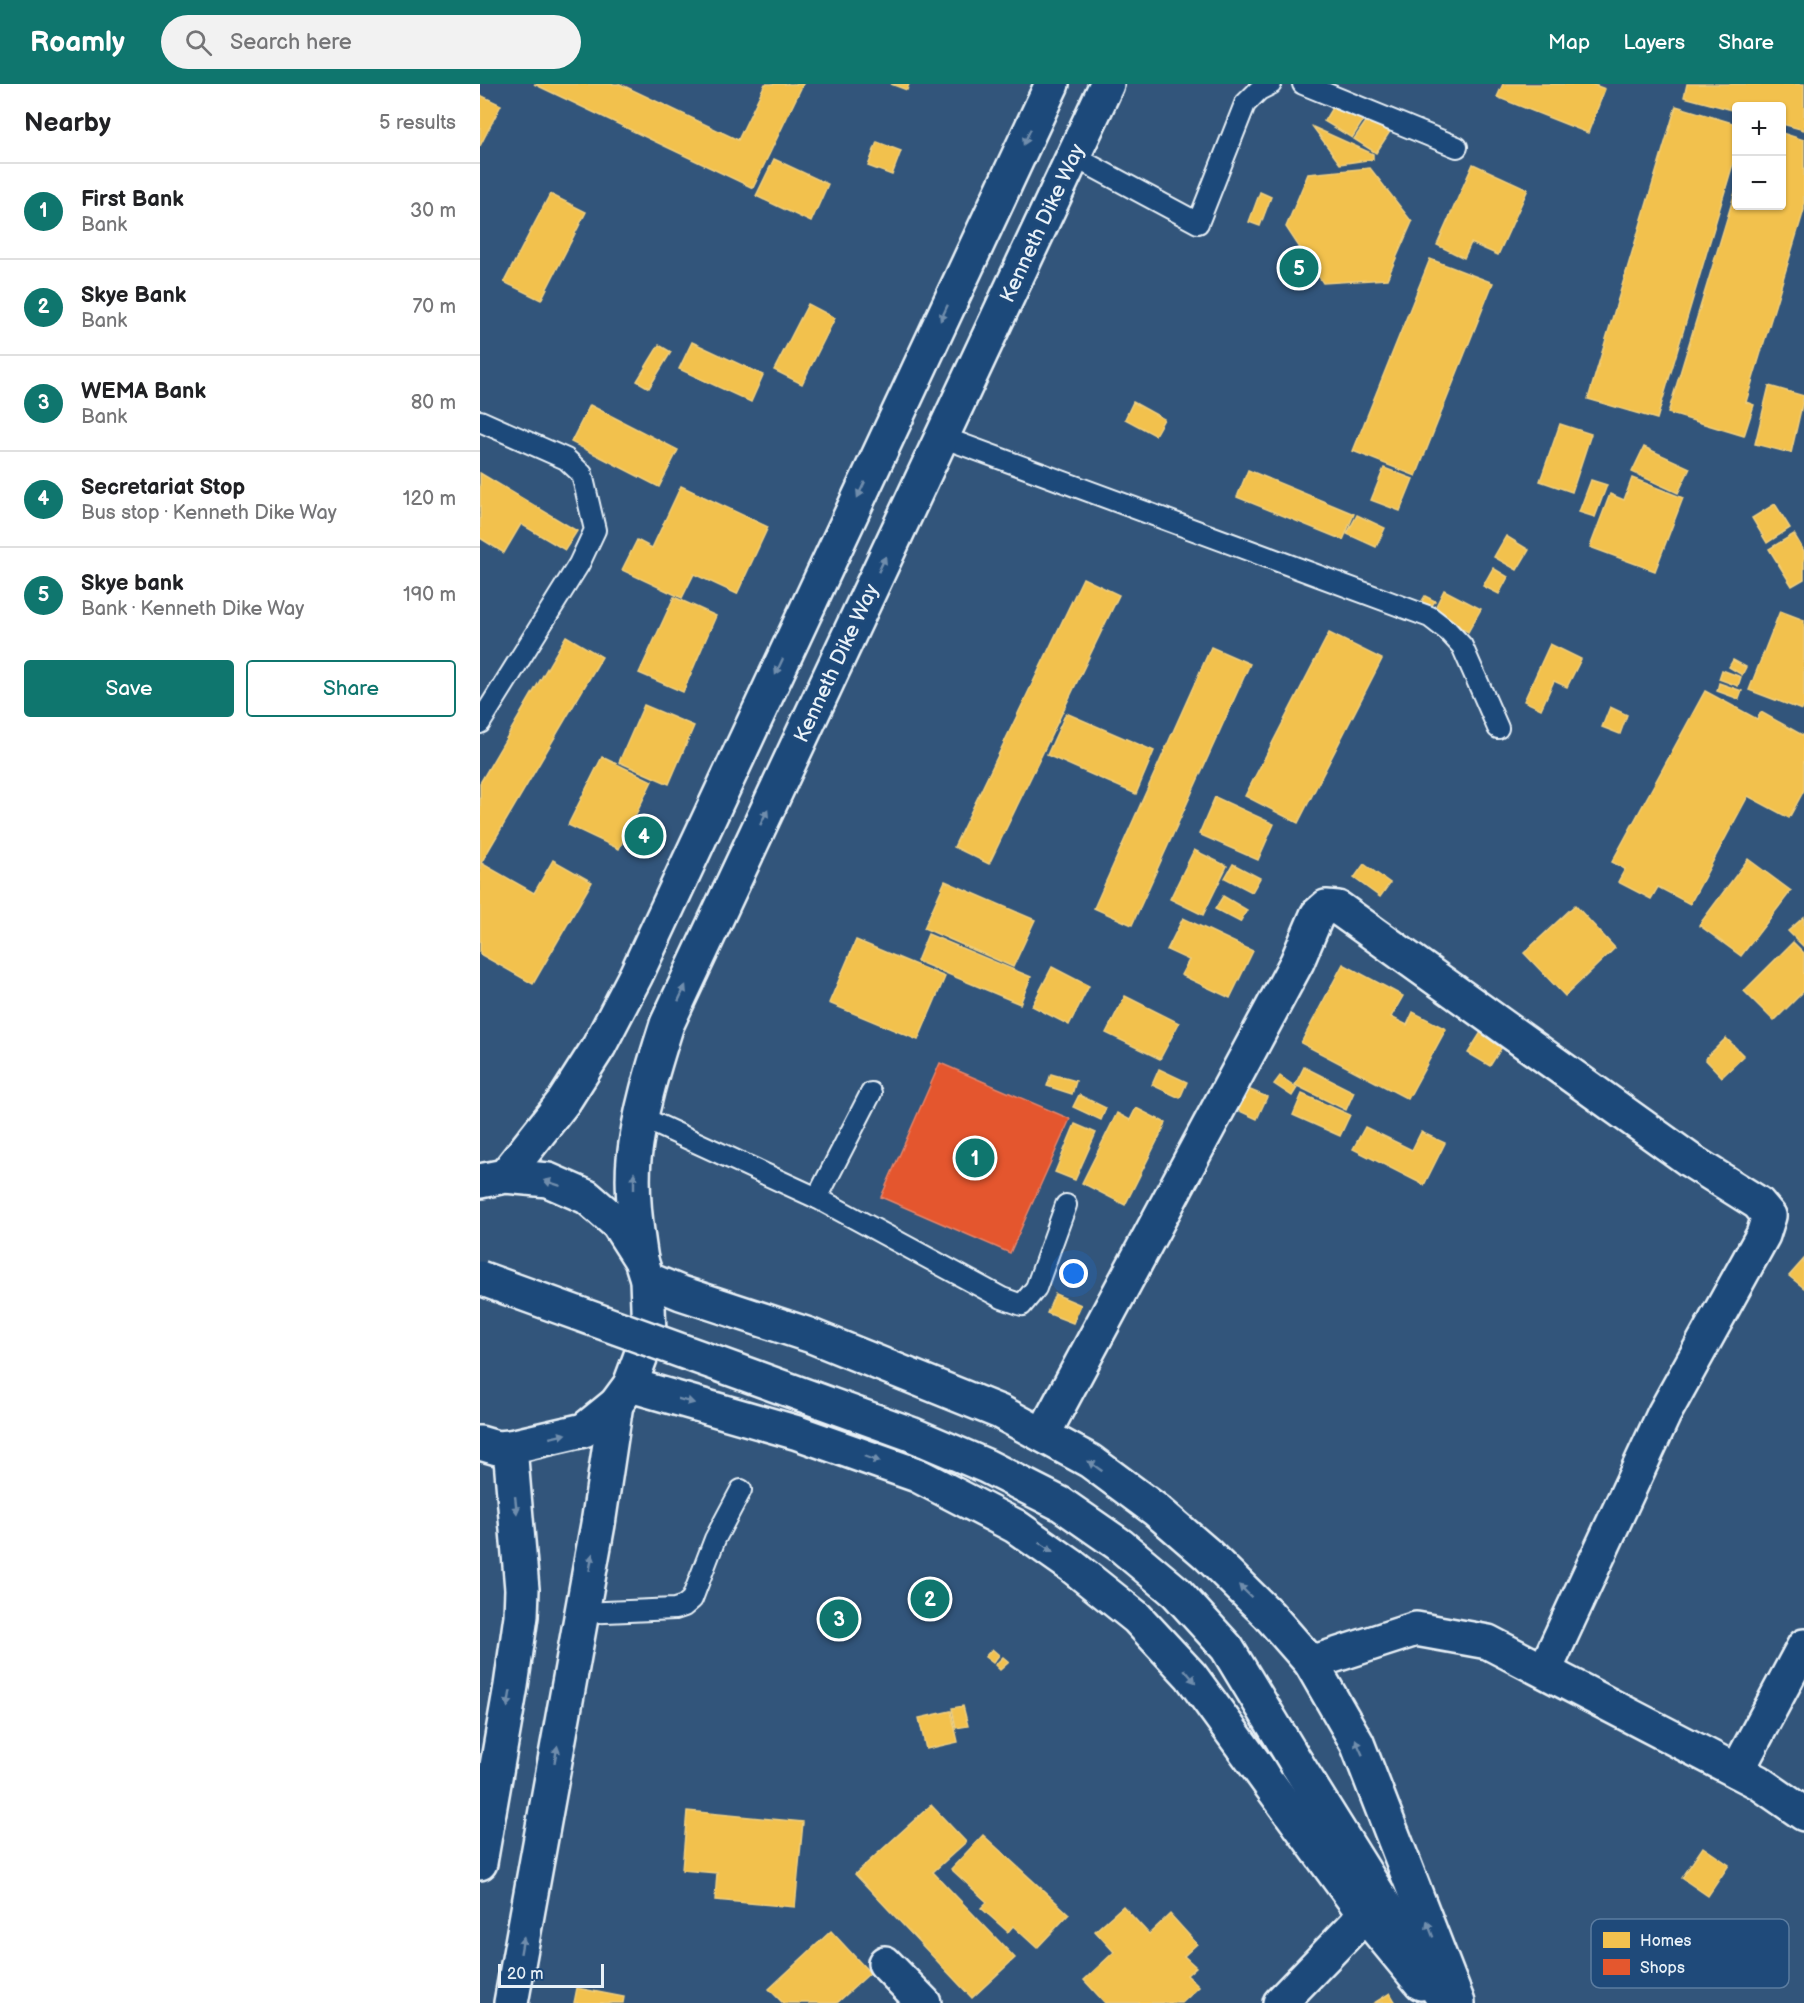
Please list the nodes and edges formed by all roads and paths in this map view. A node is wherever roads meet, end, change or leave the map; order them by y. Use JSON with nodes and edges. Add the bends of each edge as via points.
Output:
{"nodes":[{"id":1,"x":1052,"y":84,"type":"edge"},
{"id":2,"x":1107,"y":84,"type":"edge"},
{"id":3,"x":1271,"y":84,"type":"edge"},
{"id":4,"x":1303,"y":84,"type":"edge"},
{"id":5,"x":1457,"y":147,"type":"dead end"},
{"id":6,"x":1073,"y":156,"type":"junction"},
{"id":7,"x":480,"y":421,"type":"edge"},
{"id":8,"x":942,"y":437,"type":"junction"},
{"id":9,"x":480,"y":723,"type":"edge"},
{"id":10,"x":1498,"y":728,"type":"dead end"},
{"id":11,"x":870,"y":1093,"type":"dead end"},
{"id":12,"x":641,"y":1117,"type":"junction"},
{"id":13,"x":487,"y":1180,"type":"edge"},
{"id":14,"x":817,"y":1198,"type":"junction"},
{"id":15,"x":1066,"y":1205,"type":"dead end"},
{"id":16,"x":644,"y":1269,"type":"junction"},
{"id":17,"x":480,"y":1278,"type":"edge"},
{"id":18,"x":623,"y":1394,"type":"junction"},
{"id":19,"x":1043,"y":1436,"type":"junction"},
{"id":20,"x":495,"y":1445,"type":"edge"},
{"id":21,"x":741,"y":1490,"type":"dead end"},
{"id":22,"x":582,"y":1613,"type":"junction"},
{"id":23,"x":1804,"y":1646,"type":"edge"},
{"id":24,"x":1311,"y":1663,"type":"junction"},
{"id":25,"x":1545,"y":1670,"type":"junction"},
{"id":26,"x":1737,"y":1771,"type":"junction"},
{"id":27,"x":1804,"y":1814,"type":"edge"},
{"id":28,"x":480,"y":1863,"type":"edge"},
{"id":29,"x":1365,"y":1915,"type":"junction"},
{"id":30,"x":885,"y":1963,"type":"dead end"},
{"id":31,"x":511,"y":2003,"type":"edge"},
{"id":32,"x":924,"y":2003,"type":"edge"},
{"id":33,"x":1280,"y":2003,"type":"edge"},
{"id":34,"x":1437,"y":2003,"type":"edge"},
{"id":35,"x":1446,"y":2003,"type":"edge"},
{"id":36,"x":1458,"y":2003,"type":"edge"}],
"edges":[{"from":1,"to":13,"type":"main road","one_way":true,"via":[[636,975],[599,1046],[564,1101]]},
{"from":2,"to":6,"type":"main road","name":"Kenneth Dike Way"},
{"from":3,"to":6,"type":"lane","via":[[1258,90],[1245,104],[1198,223]]},
{"from":4,"to":5,"type":"lane"},
{"from":6,"to":8,"type":"main road","name":"Kenneth Dike Way"},
{"from":7,"to":9,"type":"lane","via":[[566,459],[582,474],[595,530],[579,564]]},
{"from":8,"to":10,"type":"lane","via":[[1430,617],[1462,646]]},
{"from":12,"to":8,"type":"main road","name":"Kenneth Dike Way","one_way":true,"via":[[667,1024]]},
{"from":11,"to":14,"type":"lane"},
{"from":12,"to":14,"type":"lane"},
{"from":16,"to":12,"type":"main road","name":"Kenneth Dike Way","one_way":true,"via":[[634,1210],[634,1160]]},
{"from":16,"to":13,"type":"main road","one_way":true,"via":[[618,1224],[586,1197],[548,1180]]},
{"from":14,"to":15,"type":"lane","via":[[1002,1298],[1022,1305],[1036,1288]]},
{"from":16,"to":18,"type":"main road","name":"Kenneth Dike Way","via":[[650,1334]]},
{"from":16,"to":19,"type":"main road","via":[[681,1293],[809,1335],[1000,1413]]},
{"from":17,"to":35,"type":"main road","bridge":true,"via":[[911,1434],[1061,1504],[1120,1545],[1176,1592],[1227,1648]]},
{"from":20,"to":18,"type":"main road","one_way":true,"via":[[584,1430]]},
{"from":22,"to":18,"type":"main road","name":"Kenneth Dike Way","one_way":true},
{"from":18,"to":29,"type":"main road","one_way":true,"via":[[798,1432],[917,1475],[1015,1526],[1072,1566],[1137,1618],[1191,1676]]},
{"from":24,"to":19,"type":"main road","one_way":true,"via":[[1269,1614],[1164,1517],[1090,1461]]},
{"from":19,"to":25,"type":"main road","via":[[1297,962],[1317,915],[1326,907],[1338,908],[1691,1161],[1758,1203],[1769,1216],[1763,1235],[1664,1414]]},
{"from":20,"to":28,"type":"main road","one_way":true,"via":[[522,1589],[511,1686]]},
{"from":21,"to":22,"type":"lane","via":[[715,1539],[692,1599],[684,1606]]},
{"from":31,"to":22,"type":"main road","name":"Kenneth Dike Way","one_way":true},
{"from":23,"to":26,"type":"main road"},
{"from":24,"to":25,"type":"main road","via":[[1416,1629],[1488,1642]]},
{"from":36,"to":24,"type":"main road","one_way":true,"via":[[1357,1743]]},
{"from":25,"to":26,"type":"main road"},
{"from":26,"to":27,"type":"main road"},
{"from":29,"to":33,"type":"main road"},
{"from":29,"to":34,"type":"main road"},
{"from":30,"to":32,"type":"main road"}]}
